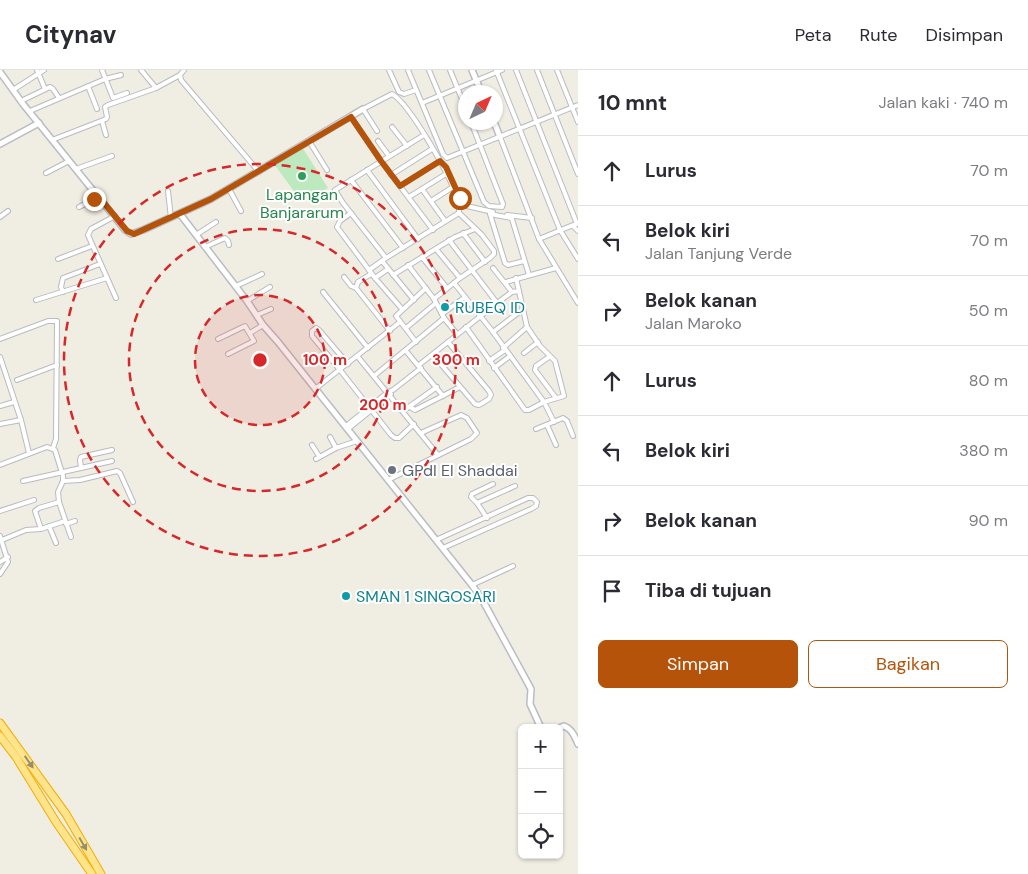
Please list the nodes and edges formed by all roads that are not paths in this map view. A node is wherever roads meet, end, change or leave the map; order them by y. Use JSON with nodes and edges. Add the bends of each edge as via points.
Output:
{"nodes":[{"id":1,"x":44,"y":70,"type":"edge"},
{"id":2,"x":102,"y":70,"type":"edge"},
{"id":3,"x":141,"y":70,"type":"edge"},
{"id":4,"x":184,"y":70,"type":"edge"},
{"id":5,"x":389,"y":70,"type":"edge"},
{"id":6,"x":408,"y":70,"type":"edge"},
{"id":7,"x":429,"y":70,"type":"edge"},
{"id":8,"x":450,"y":70,"type":"edge"},
{"id":9,"x":472,"y":70,"type":"edge"},
{"id":10,"x":502,"y":70,"type":"edge"},
{"id":11,"x":516,"y":70,"type":"edge"},
{"id":12,"x":538,"y":70,"type":"edge"},
{"id":13,"x":557,"y":70,"type":"edge"},
{"id":14,"x":496,"y":71,"type":"edge"},
{"id":15,"x":0,"y":72,"type":"edge"},
{"id":16,"x":38,"y":72,"type":"edge"},
{"id":17,"x":121,"y":75,"type":"dead end"},
{"id":18,"x":180,"y":75,"type":"junction"},
{"id":19,"x":105,"y":79,"type":"junction"},
{"id":20,"x":476,"y":81,"type":"junction"},
{"id":21,"x":478,"y":85,"type":"edge"},
{"id":22,"x":88,"y":86,"type":"junction"},
{"id":23,"x":156,"y":88,"type":"junction"},
{"id":24,"x":457,"y":88,"type":"junction"},
{"id":25,"x":45,"y":89,"type":"junction"},
{"id":26,"x":13,"y":90,"type":"junction"},
{"id":27,"x":416,"y":90,"type":"junction"},
{"id":28,"x":127,"y":93,"type":"dead end"},
{"id":29,"x":440,"y":96,"type":"junction"},
{"id":30,"x":59,"y":98,"type":"junction"},
{"id":31,"x":21,"y":101,"type":"junction"},
{"id":32,"x":422,"y":103,"type":"junction"},
{"id":33,"x":578,"y":106,"type":"edge"},
{"id":34,"x":572,"y":108,"type":"junction"},
{"id":35,"x":97,"y":109,"type":"dead end"},
{"id":36,"x":363,"y":110,"type":"junction"},
{"id":37,"x":30,"y":111,"type":"junction"},
{"id":38,"x":554,"y":115,"type":"junction"},
{"id":39,"x":351,"y":117,"type":"junction"},
{"id":40,"x":102,"y":121,"type":"junction"},
{"id":41,"x":538,"y":122,"type":"junction"},
{"id":42,"x":578,"y":122,"type":"edge"},
{"id":43,"x":39,"y":123,"type":"junction"},
{"id":44,"x":392,"y":127,"type":"dead end"},
{"id":45,"x":474,"y":130,"type":"edge"},
{"id":46,"x":497,"y":130,"type":"edge"},
{"id":47,"x":520,"y":130,"type":"junction"},
{"id":48,"x":377,"y":131,"type":"dead end"},
{"id":49,"x":424,"y":134,"type":"junction"},
{"id":50,"x":106,"y":135,"type":"dead end"},
{"id":51,"x":500,"y":137,"type":"junction"},
{"id":52,"x":52,"y":140,"type":"junction"},
{"id":53,"x":309,"y":141,"type":"junction"},
{"id":54,"x":378,"y":141,"type":"dead end"},
{"id":55,"x":0,"y":144,"type":"edge"},
{"id":56,"x":480,"y":145,"type":"junction"},
{"id":57,"x":407,"y":146,"type":"junction"},
{"id":58,"x":432,"y":149,"type":"junction"},
{"id":59,"x":463,"y":152,"type":"junction"},
{"id":60,"x":112,"y":156,"type":"dead end"},
{"id":61,"x":389,"y":156,"type":"junction"},
{"id":62,"x":69,"y":161,"type":"junction"},
{"id":63,"x":381,"y":161,"type":"junction"},
{"id":64,"x":440,"y":162,"type":"junction"},
{"id":65,"x":76,"y":168,"type":"junction"},
{"id":66,"x":327,"y":170,"type":"dead end"},
{"id":67,"x":367,"y":170,"type":"junction"},
{"id":68,"x":259,"y":172,"type":"junction"},
{"id":69,"x":46,"y":173,"type":"dead end"},
{"id":70,"x":392,"y":174,"type":"junction"},
{"id":71,"x":446,"y":174,"type":"junction"},
{"id":72,"x":578,"y":174,"type":"edge"},
{"id":73,"x":351,"y":180,"type":"junction"},
{"id":74,"x":400,"y":186,"type":"junction"},
{"id":75,"x":453,"y":188,"type":"junction"},
{"id":76,"x":229,"y":189,"type":"junction"},
{"id":77,"x":422,"y":189,"type":"junction"},
{"id":78,"x":168,"y":191,"type":"dead end"},
{"id":79,"x":99,"y":197,"type":"junction"},
{"id":80,"x":409,"y":197,"type":"junction"},
{"id":81,"x":431,"y":201,"type":"junction"},
{"id":82,"x":460,"y":204,"type":"junction"},
{"id":83,"x":79,"y":207,"type":"dead end"},
{"id":84,"x":8,"y":211,"type":"dead end"},
{"id":85,"x":242,"y":211,"type":"dead end"},
{"id":86,"x":351,"y":213,"type":"junction"},
{"id":87,"x":180,"y":214,"type":"junction"},
{"id":88,"x":459,"y":214,"type":"junction"},
{"id":89,"x":115,"y":216,"type":"junction"},
{"id":90,"x":0,"y":217,"type":"edge"},
{"id":91,"x":171,"y":218,"type":"junction"},
{"id":92,"x":532,"y":218,"type":"junction"},
{"id":93,"x":446,"y":221,"type":"junction"},
{"id":94,"x":216,"y":222,"type":"dead end"},
{"id":95,"x":576,"y":224,"type":"edge"},
{"id":96,"x":476,"y":229,"type":"junction"},
{"id":97,"x":433,"y":230,"type":"junction"},
{"id":98,"x":560,"y":230,"type":"junction"},
{"id":99,"x":578,"y":231,"type":"edge"},
{"id":100,"x":463,"y":233,"type":"junction"},
{"id":101,"x":196,"y":235,"type":"junction"},
{"id":102,"x":418,"y":239,"type":"junction"},
{"id":103,"x":540,"y":239,"type":"junction"},
{"id":104,"x":449,"y":240,"type":"junction"},
{"id":105,"x":229,"y":245,"type":"dead end"},
{"id":106,"x":92,"y":246,"type":"junction"},
{"id":107,"x":205,"y":248,"type":"junction"},
{"id":108,"x":403,"y":248,"type":"junction"},
{"id":109,"x":436,"y":248,"type":"junction"},
{"id":110,"x":422,"y":257,"type":"junction"},
{"id":111,"x":58,"y":259,"type":"dead end"},
{"id":112,"x":578,"y":259,"type":"edge"},
{"id":113,"x":384,"y":260,"type":"junction"},
{"id":114,"x":524,"y":261,"type":"junction"},
{"id":115,"x":484,"y":262,"type":"junction"},
{"id":116,"x":100,"y":264,"type":"junction"},
{"id":117,"x":408,"y":265,"type":"junction"},
{"id":118,"x":494,"y":268,"type":"dead end"},
{"id":119,"x":556,"y":268,"type":"junction"},
{"id":120,"x":388,"y":269,"type":"junction"},
{"id":121,"x":472,"y":270,"type":"junction"},
{"id":122,"x":370,"y":272,"type":"junction"},
{"id":123,"x":262,"y":274,"type":"dead end"},
{"id":124,"x":393,"y":275,"type":"junction"},
{"id":125,"x":528,"y":276,"type":"junction"},
{"id":126,"x":344,"y":277,"type":"dead end"},
{"id":127,"x":107,"y":278,"type":"junction"},
{"id":128,"x":375,"y":278,"type":"junction"},
{"id":129,"x":460,"y":278,"type":"junction"},
{"id":130,"x":516,"y":278,"type":"junction"},
{"id":131,"x":506,"y":282,"type":"junction"},
{"id":132,"x":454,"y":283,"type":"junction"},
{"id":133,"x":236,"y":286,"type":"junction"},
{"id":134,"x":270,"y":287,"type":"dead end"},
{"id":135,"x":356,"y":288,"type":"junction"},
{"id":136,"x":426,"y":288,"type":"junction"},
{"id":137,"x":447,"y":288,"type":"junction"},
{"id":138,"x":519,"y":291,"type":"junction"},
{"id":139,"x":64,"y":292,"type":"junction"},
{"id":140,"x":323,"y":292,"type":"dead end"},
{"id":141,"x":512,"y":292,"type":"junction"},
{"id":142,"x":465,"y":297,"type":"junction"},
{"id":143,"x":116,"y":298,"type":"dead end"},
{"id":144,"x":36,"y":300,"type":"dead end"},
{"id":145,"x":247,"y":300,"type":"junction"},
{"id":146,"x":414,"y":300,"type":"junction"},
{"id":147,"x":435,"y":301,"type":"junction"},
{"id":148,"x":497,"y":302,"type":"junction"},
{"id":149,"x":578,"y":303,"type":"edge"},
{"id":150,"x":271,"y":308,"type":"dead end"},
{"id":151,"x":402,"y":309,"type":"junction"},
{"id":152,"x":523,"y":310,"type":"junction"},
{"id":153,"x":257,"y":316,"type":"junction"},
{"id":154,"x":443,"y":316,"type":"junction"},
{"id":155,"x":480,"y":316,"type":"junction"},
{"id":156,"x":400,"y":322,"type":"junction"},
{"id":157,"x":263,"y":325,"type":"junction"},
{"id":158,"x":466,"y":327,"type":"junction"},
{"id":159,"x":527,"y":327,"type":"junction"},
{"id":160,"x":406,"y":328,"type":"junction"},
{"id":161,"x":390,"y":332,"type":"junction"},
{"id":162,"x":493,"y":332,"type":"junction"},
{"id":163,"x":250,"y":333,"type":"junction"},
{"id":164,"x":457,"y":334,"type":"junction"},
{"id":165,"x":0,"y":339,"type":"edge"},
{"id":166,"x":218,"y":339,"type":"dead end"},
{"id":167,"x":416,"y":342,"type":"junction"},
{"id":168,"x":448,"y":342,"type":"junction"},
{"id":169,"x":538,"y":342,"type":"junction"},
{"id":170,"x":368,"y":348,"type":"junction"},
{"id":171,"x":504,"y":349,"type":"junction"},
{"id":172,"x":406,"y":351,"type":"junction"},
{"id":173,"x":524,"y":353,"type":"dead end"},
{"id":174,"x":228,"y":354,"type":"dead end"},
{"id":175,"x":433,"y":355,"type":"junction"},
{"id":176,"x":510,"y":356,"type":"junction"},
{"id":177,"x":549,"y":356,"type":"junction"},
{"id":178,"x":358,"y":357,"type":"junction"},
{"id":179,"x":0,"y":360,"type":"edge"},
{"id":180,"x":489,"y":361,"type":"junction"},
{"id":181,"x":348,"y":364,"type":"junction"},
{"id":182,"x":57,"y":365,"type":"junction"},
{"id":183,"x":420,"y":367,"type":"junction"},
{"id":184,"x":494,"y":368,"type":"junction"},
{"id":185,"x":340,"y":370,"type":"junction"},
{"id":186,"x":374,"y":376,"type":"junction"},
{"id":187,"x":17,"y":380,"type":"dead end"},
{"id":188,"x":460,"y":386,"type":"junction"},
{"id":189,"x":437,"y":387,"type":"junction"},
{"id":190,"x":315,"y":389,"type":"junction"},
{"id":191,"x":389,"y":394,"type":"junction"},
{"id":192,"x":443,"y":396,"type":"junction"},
{"id":193,"x":556,"y":398,"type":"junction"},
{"id":194,"x":14,"y":402,"type":"junction"},
{"id":195,"x":544,"y":402,"type":"junction"},
{"id":196,"x":0,"y":406,"type":"edge"},
{"id":197,"x":410,"y":407,"type":"junction"},
{"id":198,"x":370,"y":409,"type":"junction"},
{"id":199,"x":403,"y":411,"type":"junction"},
{"id":200,"x":21,"y":420,"type":"junction"},
{"id":201,"x":554,"y":422,"type":"junction"},
{"id":202,"x":0,"y":424,"type":"edge"},
{"id":203,"x":414,"y":424,"type":"junction"},
{"id":204,"x":547,"y":425,"type":"junction"},
{"id":205,"x":347,"y":428,"type":"junction"},
{"id":206,"x":536,"y":430,"type":"dead end"},
{"id":207,"x":421,"y":433,"type":"junction"},
{"id":208,"x":574,"y":436,"type":"dead end"},
{"id":209,"x":330,"y":437,"type":"dead end"},
{"id":210,"x":357,"y":441,"type":"junction"},
{"id":211,"x":312,"y":445,"type":"dead end"},
{"id":212,"x":556,"y":445,"type":"dead end"},
{"id":213,"x":53,"y":448,"type":"junction"},
{"id":214,"x":336,"y":448,"type":"junction"},
{"id":215,"x":112,"y":450,"type":"dead end"},
{"id":216,"x":30,"y":453,"type":"junction"},
{"id":217,"x":438,"y":455,"type":"junction"},
{"id":218,"x":112,"y":460,"type":"dead end"},
{"id":219,"x":0,"y":465,"type":"edge"},
{"id":220,"x":81,"y":467,"type":"junction"},
{"id":221,"x":62,"y":472,"type":"junction"},
{"id":222,"x":388,"y":480,"type":"junction"},
{"id":223,"x":23,"y":481,"type":"dead end"},
{"id":224,"x":63,"y":481,"type":"junction"},
{"id":225,"x":493,"y":484,"type":"dead end"},
{"id":226,"x":515,"y":486,"type":"dead end"},
{"id":227,"x":34,"y":500,"type":"dead end"},
{"id":228,"x":59,"y":502,"type":"junction"},
{"id":229,"x":133,"y":502,"type":"dead end"},
{"id":230,"x":476,"y":503,"type":"junction"},
{"id":231,"x":0,"y":511,"type":"edge"},
{"id":232,"x":487,"y":518,"type":"junction"},
{"id":233,"x":75,"y":520,"type":"dead end"},
{"id":234,"x":65,"y":522,"type":"junction"},
{"id":235,"x":49,"y":526,"type":"junction"},
{"id":236,"x":41,"y":529,"type":"junction"},
{"id":237,"x":71,"y":537,"type":"dead end"},
{"id":238,"x":1,"y":538,"type":"edge"},
{"id":239,"x":436,"y":540,"type":"junction"},
{"id":240,"x":56,"y":544,"type":"dead end"},
{"id":241,"x":443,"y":548,"type":"junction"},
{"id":242,"x":8,"y":558,"type":"junction"},
{"id":243,"x":0,"y":562,"type":"edge"},
{"id":244,"x":513,"y":566,"type":"dead end"},
{"id":245,"x":0,"y":574,"type":"edge"},
{"id":246,"x":472,"y":585,"type":"junction"},
{"id":247,"x":0,"y":723,"type":"edge"},
{"id":248,"x":540,"y":724,"type":"edge"},
{"id":249,"x":563,"y":726,"type":"edge"},
{"id":250,"x":0,"y":736,"type":"edge"},
{"id":251,"x":578,"y":744,"type":"edge"},
{"id":252,"x":92,"y":874,"type":"edge"},
{"id":253,"x":101,"y":874,"type":"edge"}],
"edges":[{"from":1,"to":16,"type":"street"},
{"from":2,"to":19,"type":"street"},
{"from":3,"to":23,"type":"street"},
{"from":4,"to":18,"type":"street"},
{"from":5,"to":27,"type":"street","via":[[399,92],[404,94]]},
{"from":6,"to":27,"type":"street"},
{"from":7,"to":29,"type":"street"},
{"from":8,"to":24,"type":"street"},
{"from":9,"to":20,"type":"street"},
{"from":10,"to":14,"type":"street"},
{"from":11,"to":41,"type":"street"},
{"from":12,"to":38,"type":"street"},
{"from":13,"to":34,"type":"street"},
{"from":14,"to":20,"type":"street"},
{"from":14,"to":47,"type":"street"},
{"from":15,"to":26,"type":"street"},
{"from":16,"to":25,"type":"street"},
{"from":16,"to":26,"type":"street"},
{"from":17,"to":19,"type":"street"},
{"from":18,"to":23,"type":"street"},
{"from":18,"to":68,"type":"street"},
{"from":19,"to":22,"type":"street"},
{"from":19,"to":28,"type":"street","via":[[113,98]]},
{"from":20,"to":21,"type":"street"},
{"from":20,"to":24,"type":"street"},
{"from":22,"to":30,"type":"street"},
{"from":22,"to":35,"type":"street"},
{"from":23,"to":40,"type":"street","via":[[108,104],[107,117]]},
{"from":24,"to":29,"type":"street"},
{"from":25,"to":30,"type":"street","via":[[53,88]]},
{"from":25,"to":31,"type":"street"},
{"from":26,"to":31,"type":"street"},
{"from":27,"to":32,"type":"street"},
{"from":29,"to":32,"type":"street"},
{"from":29,"to":59,"type":"street"},
{"from":30,"to":37,"type":"street"},
{"from":31,"to":37,"type":"street"},
{"from":32,"to":59,"type":"street","via":[[445,157]]},
{"from":33,"to":34,"type":"street"},
{"from":34,"to":38,"type":"street"},
{"from":34,"to":42,"type":"street"},
{"from":36,"to":39,"type":"street"},
{"from":36,"to":48,"type":"street"},
{"from":36,"to":49,"type":"street","via":[[393,95]]},
{"from":37,"to":43,"type":"street"},
{"from":38,"to":41,"type":"street"},
{"from":38,"to":72,"type":"street"},
{"from":39,"to":53,"type":"street"},
{"from":39,"to":63,"type":"street"},
{"from":40,"to":50,"type":"street"},
{"from":40,"to":52,"type":"street"},
{"from":41,"to":47,"type":"street"},
{"from":41,"to":95,"type":"street"},
{"from":43,"to":52,"type":"street"},
{"from":43,"to":55,"type":"street"},
{"from":44,"to":57,"type":"street"},
{"from":45,"to":56,"type":"street"},
{"from":46,"to":51,"type":"street"},
{"from":47,"to":51,"type":"street"},
{"from":47,"to":98,"type":"street"},
{"from":49,"to":57,"type":"street"},
{"from":49,"to":58,"type":"street"},
{"from":51,"to":56,"type":"street"},
{"from":51,"to":92,"type":"street"},
{"from":52,"to":62,"type":"street"},
{"from":53,"to":66,"type":"street"},
{"from":53,"to":68,"type":"street"},
{"from":54,"to":61,"type":"street"},
{"from":56,"to":59,"type":"street"},
{"from":56,"to":59,"type":"street","via":[[502,207],[488,206],[484,202]]},
{"from":57,"to":61,"type":"street"},
{"from":58,"to":64,"type":"street"},
{"from":58,"to":70,"type":"street"},
{"from":60,"to":65,"type":"street"},
{"from":61,"to":63,"type":"street"},
{"from":62,"to":65,"type":"street"},
{"from":62,"to":69,"type":"street"},
{"from":63,"to":67,"type":"street"},
{"from":63,"to":70,"type":"street"},
{"from":64,"to":71,"type":"street"},
{"from":64,"to":74,"type":"street"},
{"from":64,"to":82,"type":"street","via":[[446,167]]},
{"from":65,"to":79,"type":"street"},
{"from":67,"to":73,"type":"street"},
{"from":67,"to":102,"type":"street"},
{"from":68,"to":76,"type":"street"},
{"from":70,"to":74,"type":"street"},
{"from":71,"to":75,"type":"street"},
{"from":71,"to":77,"type":"street"},
{"from":73,"to":86,"type":"street","via":[[335,190]]},
{"from":73,"to":108,"type":"street"},
{"from":74,"to":80,"type":"street"},
{"from":75,"to":81,"type":"street"},
{"from":75,"to":82,"type":"street"},
{"from":76,"to":85,"type":"street"},
{"from":76,"to":87,"type":"street"},
{"from":77,"to":80,"type":"street"},
{"from":77,"to":81,"type":"street"},
{"from":78,"to":91,"type":"street"},
{"from":79,"to":83,"type":"street"},
{"from":79,"to":89,"type":"street"},
{"from":80,"to":97,"type":"street"},
{"from":81,"to":93,"type":"street"},
{"from":82,"to":88,"type":"street"},
{"from":82,"to":92,"type":"street"},
{"from":84,"to":90,"type":"street"},
{"from":86,"to":113,"type":"street"},
{"from":86,"to":122,"type":"street","via":[[337,226]]},
{"from":87,"to":91,"type":"street"},
{"from":87,"to":101,"type":"street"},
{"from":88,"to":93,"type":"street"},
{"from":88,"to":96,"type":"street"},
{"from":89,"to":91,"type":"street","via":[[131,234]]},
{"from":89,"to":106,"type":"street","via":[[90,230],[88,235]]},
{"from":92,"to":103,"type":"street"},
{"from":93,"to":97,"type":"street"},
{"from":94,"to":101,"type":"street"},
{"from":95,"to":98,"type":"street"},
{"from":95,"to":99,"type":"street"},
{"from":96,"to":100,"type":"street"},
{"from":96,"to":115,"type":"street","via":[[495,252]]},
{"from":97,"to":102,"type":"street"},
{"from":98,"to":103,"type":"street"},
{"from":98,"to":112,"type":"street"},
{"from":100,"to":104,"type":"street"},
{"from":100,"to":115,"type":"street"},
{"from":101,"to":107,"type":"street"},
{"from":102,"to":108,"type":"street"},
{"from":103,"to":119,"type":"street"},
{"from":104,"to":109,"type":"street"},
{"from":104,"to":121,"type":"street"},
{"from":105,"to":107,"type":"street","via":[[225,238]]},
{"from":106,"to":111,"type":"street"},
{"from":106,"to":116,"type":"street"},
{"from":107,"to":133,"type":"street"},
{"from":108,"to":113,"type":"street"},
{"from":109,"to":110,"type":"street"},
{"from":109,"to":129,"type":"street"},
{"from":110,"to":117,"type":"street"},
{"from":110,"to":137,"type":"street"},
{"from":113,"to":120,"type":"street"},
{"from":113,"to":122,"type":"street"},
{"from":114,"to":114,"type":"street","via":[[512,218],[490,214],[505,263]]},
{"from":114,"to":125,"type":"street"},
{"from":115,"to":121,"type":"street"},
{"from":116,"to":127,"type":"street"},
{"from":116,"to":139,"type":"street","via":[[63,278],[61,287]]},
{"from":117,"to":124,"type":"street"},
{"from":117,"to":136,"type":"street"},
{"from":118,"to":131,"type":"street"},
{"from":119,"to":125,"type":"street"},
{"from":119,"to":149,"type":"street"},
{"from":120,"to":124,"type":"street"},
{"from":120,"to":128,"type":"street"},
{"from":121,"to":129,"type":"street"},
{"from":121,"to":148,"type":"street"},
{"from":122,"to":128,"type":"street"},
{"from":122,"to":135,"type":"street"},
{"from":123,"to":133,"type":"street"},
{"from":124,"to":146,"type":"street"},
{"from":125,"to":130,"type":"street"},
{"from":126,"to":135,"type":"street"},
{"from":127,"to":139,"type":"street"},
{"from":127,"to":143,"type":"street"},
{"from":128,"to":151,"type":"street"},
{"from":129,"to":132,"type":"street"},
{"from":130,"to":131,"type":"street"},
{"from":130,"to":138,"type":"street"},
{"from":131,"to":141,"type":"street"},
{"from":132,"to":137,"type":"street"},
{"from":132,"to":142,"type":"street"},
{"from":133,"to":145,"type":"street"},
{"from":134,"to":145,"type":"street"},
{"from":135,"to":161,"type":"street"},
{"from":136,"to":146,"type":"street"},
{"from":136,"to":147,"type":"street"},
{"from":137,"to":147,"type":"street"},
{"from":138,"to":141,"type":"street"},
{"from":138,"to":152,"type":"street"},
{"from":139,"to":144,"type":"street"},
{"from":140,"to":170,"type":"street"},
{"from":141,"to":148,"type":"street"},
{"from":142,"to":154,"type":"street"},
{"from":142,"to":155,"type":"street"},
{"from":145,"to":153,"type":"street"},
{"from":146,"to":151,"type":"street"},
{"from":147,"to":154,"type":"street"},
{"from":147,"to":160,"type":"street"},
{"from":148,"to":155,"type":"street"},
{"from":150,"to":153,"type":"street"},
{"from":151,"to":156,"type":"street","via":[[396,316]]},
{"from":152,"to":159,"type":"street"},
{"from":152,"to":162,"type":"street"},
{"from":153,"to":157,"type":"street"},
{"from":154,"to":164,"type":"street"},
{"from":154,"to":167,"type":"street"},
{"from":155,"to":158,"type":"street"},
{"from":155,"to":162,"type":"street"},
{"from":156,"to":160,"type":"street"},
{"from":156,"to":161,"type":"street"},
{"from":157,"to":163,"type":"street"},
{"from":157,"to":190,"type":"street"},
{"from":158,"to":164,"type":"street"},
{"from":158,"to":180,"type":"street"},
{"from":159,"to":169,"type":"street"},
{"from":159,"to":171,"type":"street"},
{"from":160,"to":167,"type":"street"},
{"from":161,"to":170,"type":"street"},
{"from":162,"to":171,"type":"street"},
{"from":163,"to":166,"type":"street","via":[[245,326]]},
{"from":163,"to":174,"type":"street","via":[[254,341]]},
{"from":164,"to":168,"type":"street"},
{"from":165,"to":182,"type":"street","via":[[48,322],[57,322]]},
{"from":167,"to":172,"type":"street"},
{"from":168,"to":175,"type":"street"},
{"from":168,"to":188,"type":"street","via":[[489,391],[490,398],[476,404]]},
{"from":169,"to":173,"type":"street"},
{"from":169,"to":177,"type":"street"},
{"from":170,"to":178,"type":"street"},
{"from":171,"to":176,"type":"street"},
{"from":171,"to":180,"type":"street"},
{"from":172,"to":183,"type":"street"},
{"from":172,"to":186,"type":"street"},
{"from":175,"to":183,"type":"street"},
{"from":175,"to":188,"type":"street"},
{"from":176,"to":184,"type":"street"},
{"from":176,"to":195,"type":"street"},
{"from":177,"to":193,"type":"street","via":[[555,361],[564,394]]},
{"from":177,"to":193,"type":"street","via":[[535,370]]},
{"from":178,"to":181,"type":"street"},
{"from":178,"to":186,"type":"street"},
{"from":179,"to":194,"type":"street"},
{"from":180,"to":184,"type":"street"},
{"from":181,"to":185,"type":"street"},
{"from":181,"to":185,"type":"street","via":[[322,333],[314,329],[312,336]]},
{"from":182,"to":187,"type":"street"},
{"from":182,"to":213,"type":"street","via":[[56,439]]},
{"from":183,"to":189,"type":"street"},
{"from":183,"to":191,"type":"street"},
{"from":184,"to":195,"type":"street","via":[[526,410]]},
{"from":185,"to":190,"type":"street"},
{"from":185,"to":198,"type":"street"},
{"from":186,"to":191,"type":"street"},
{"from":188,"to":192,"type":"street"},
{"from":189,"to":192,"type":"street"},
{"from":189,"to":197,"type":"street"},
{"from":190,"to":205,"type":"street"},
{"from":191,"to":198,"type":"street"},
{"from":191,"to":199,"type":"street"},
{"from":192,"to":197,"type":"street","via":[[415,410]]},
{"from":193,"to":195,"type":"street"},
{"from":194,"to":196,"type":"street"},
{"from":194,"to":200,"type":"street"},
{"from":195,"to":201,"type":"street"},
{"from":197,"to":199,"type":"street"},
{"from":198,"to":203,"type":"street","via":[[395,438]]},
{"from":198,"to":205,"type":"street"},
{"from":199,"to":203,"type":"street"},
{"from":200,"to":202,"type":"street"},
{"from":200,"to":216,"type":"street"},
{"from":201,"to":204,"type":"street"},
{"from":201,"to":208,"type":"street","via":[[565,419]]},
{"from":203,"to":207,"type":"street"},
{"from":204,"to":206,"type":"street"},
{"from":204,"to":212,"type":"street"},
{"from":205,"to":210,"type":"street"},
{"from":207,"to":217,"type":"street"},
{"from":207,"to":217,"type":"street","via":[[460,415],[470,421],[476,435]]},
{"from":209,"to":214,"type":"street"},
{"from":210,"to":214,"type":"street"},
{"from":210,"to":222,"type":"street"},
{"from":211,"to":214,"type":"street","via":[[318,458]]},
{"from":213,"to":216,"type":"street"},
{"from":213,"to":221,"type":"street"},
{"from":215,"to":220,"type":"street","via":[[81,457]]},
{"from":216,"to":219,"type":"street"},
{"from":217,"to":222,"type":"street"},
{"from":218,"to":220,"type":"street"},
{"from":220,"to":221,"type":"street"},
{"from":221,"to":223,"type":"street"},
{"from":221,"to":224,"type":"street"},
{"from":222,"to":239,"type":"street"},
{"from":224,"to":228,"type":"street","via":[[58,492]]},
{"from":224,"to":229,"type":"street","via":[[117,471]]},
{"from":225,"to":230,"type":"street","via":[[472,494]]},
{"from":226,"to":230,"type":"street"},
{"from":227,"to":231,"type":"street"},
{"from":228,"to":234,"type":"street"},
{"from":228,"to":236,"type":"street","via":[[35,511]]},
{"from":230,"to":232,"type":"street"},
{"from":232,"to":239,"type":"street"},
{"from":232,"to":241,"type":"street","via":[[530,498],[537,503],[535,507]]},
{"from":233,"to":234,"type":"street"},
{"from":234,"to":235,"type":"street"},
{"from":234,"to":237,"type":"street"},
{"from":235,"to":236,"type":"street"},
{"from":235,"to":240,"type":"street"},
{"from":236,"to":238,"type":"street"},
{"from":238,"to":242,"type":"street"},
{"from":239,"to":241,"type":"street"},
{"from":241,"to":246,"type":"street"},
{"from":242,"to":243,"type":"street"},
{"from":242,"to":245,"type":"street"},
{"from":244,"to":246,"type":"street"},
{"from":246,"to":248,"type":"street","via":[[530,689],[530,704]]},
{"from":247,"to":253,"type":"highway","one_way":true,"via":[[66,814]]},
{"from":249,"to":251,"type":"street","via":[[573,734]]},
{"from":250,"to":252,"type":"highway"}]}
